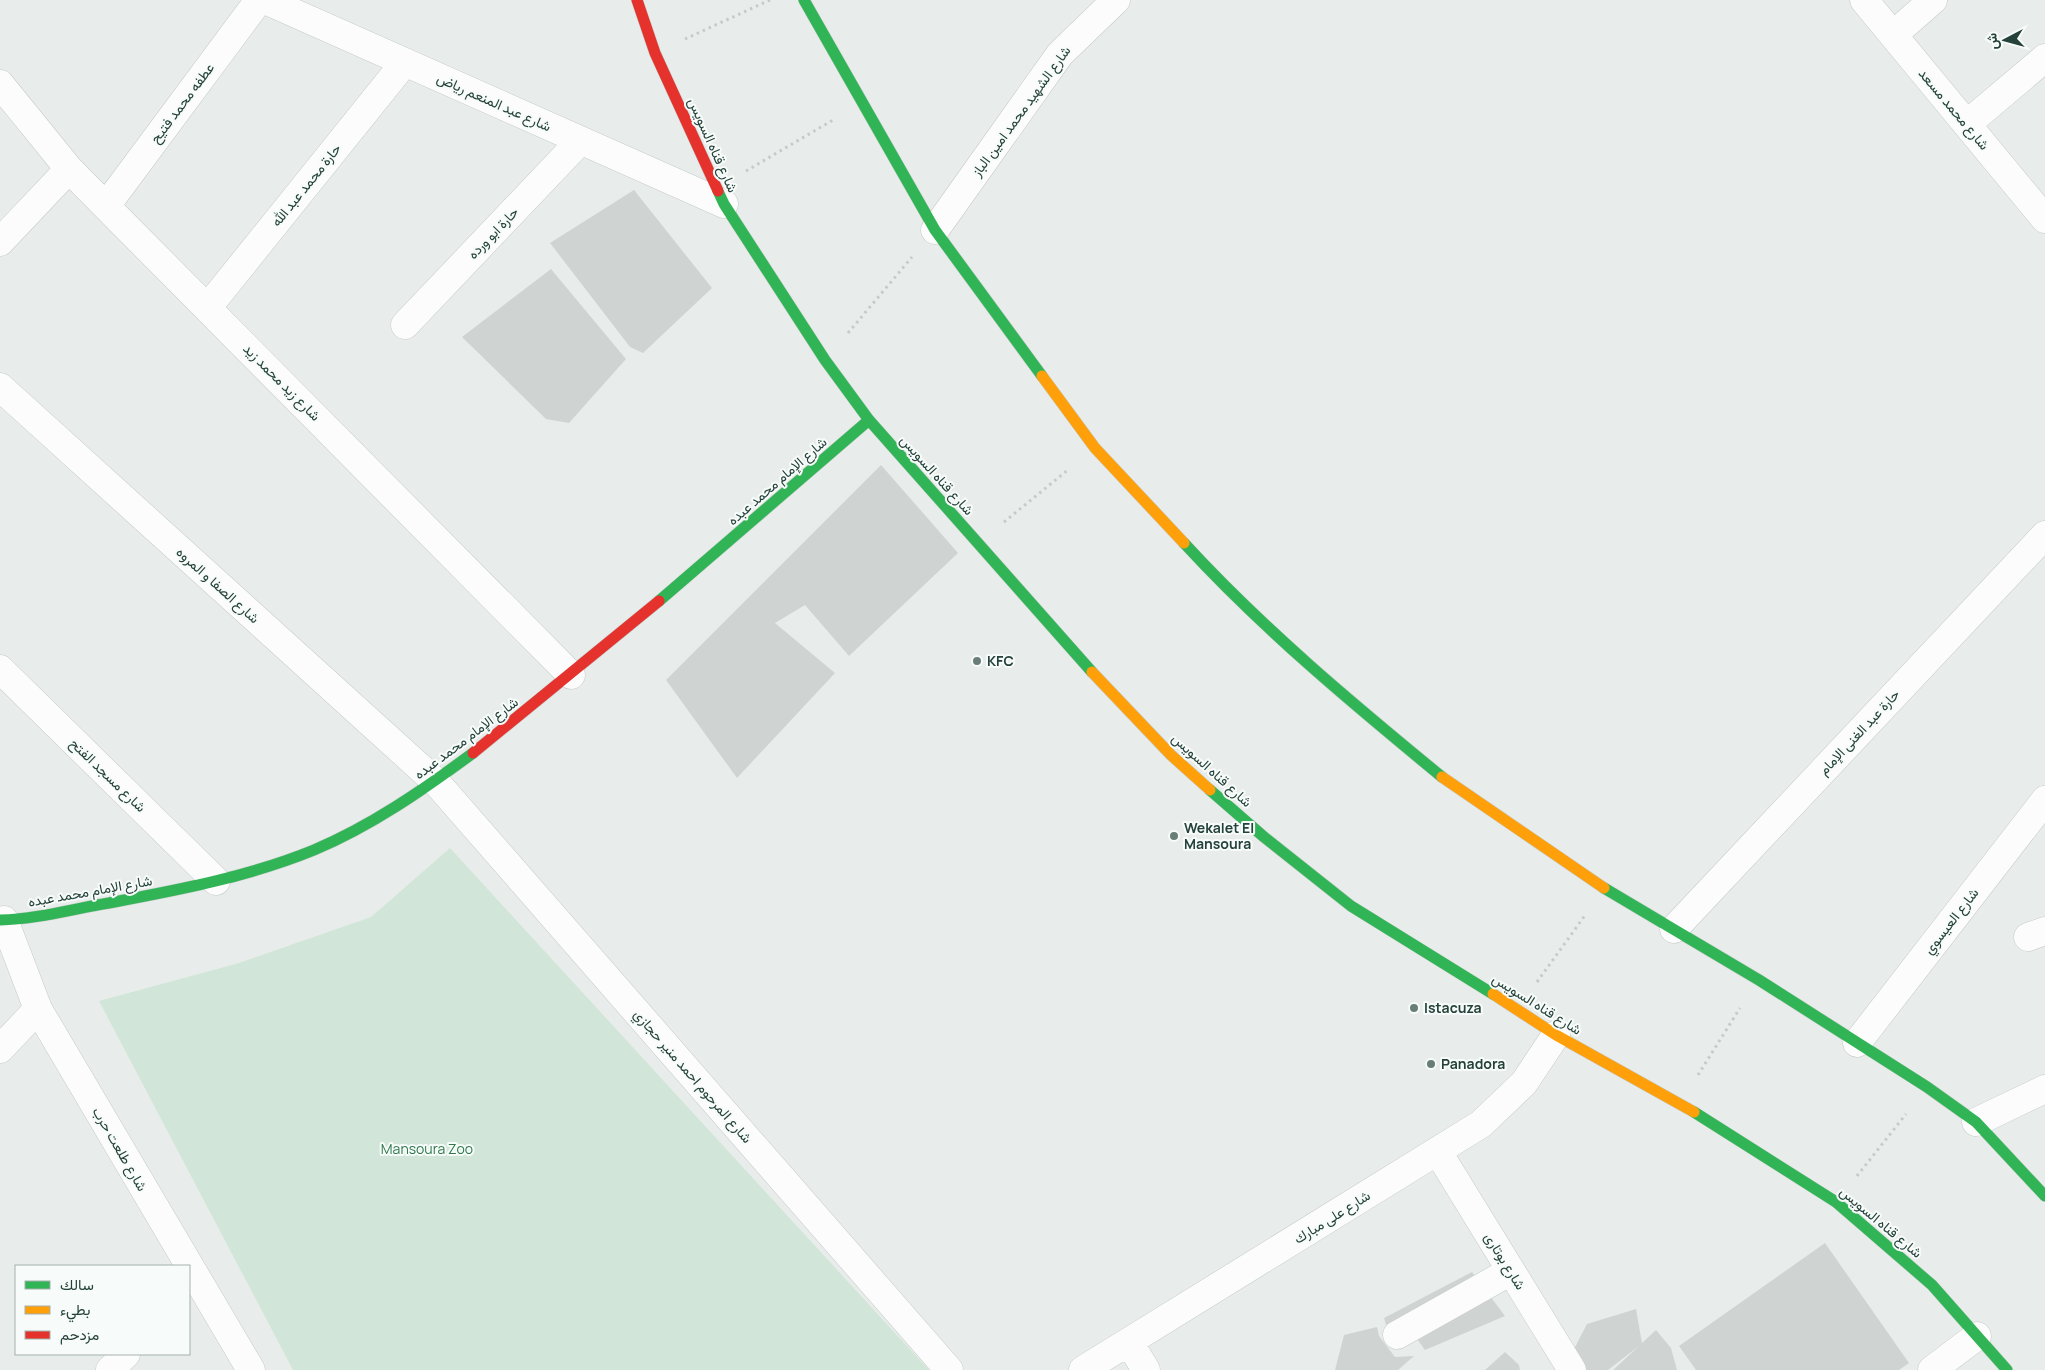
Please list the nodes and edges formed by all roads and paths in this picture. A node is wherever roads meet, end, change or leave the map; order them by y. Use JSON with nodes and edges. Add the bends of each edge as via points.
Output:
{"nodes":[{"id":1,"x":259,"y":0,"type":"edge"},
{"id":2,"x":265,"y":0,"type":"edge"},
{"id":3,"x":637,"y":0,"type":"edge"},
{"id":4,"x":770,"y":0,"type":"edge"},
{"id":5,"x":804,"y":0,"type":"edge"},
{"id":6,"x":1116,"y":0,"type":"edge"},
{"id":7,"x":1864,"y":0,"type":"edge"},
{"id":8,"x":1933,"y":0,"type":"edge"},
{"id":9,"x":1892,"y":35,"type":"junction"},
{"id":10,"x":655,"y":53,"type":"junction"},
{"id":11,"x":2045,"y":58,"type":"edge"},
{"id":12,"x":405,"y":62,"type":"junction"},
{"id":13,"x":0,"y":84,"type":"edge"},
{"id":14,"x":863,"y":102,"type":"junction"},
{"id":15,"x":1967,"y":124,"type":"junction"},
{"id":16,"x":580,"y":141,"type":"junction"},
{"id":17,"x":69,"y":169,"type":"junction"},
{"id":18,"x":721,"y":196,"type":"junction"},
{"id":19,"x":106,"y":206,"type":"junction"},
{"id":20,"x":2044,"y":216,"type":"edge"},
{"id":21,"x":935,"y":230,"type":"junction"},
{"id":22,"x":0,"y":242,"type":"edge"},
{"id":23,"x":208,"y":307,"type":"junction"},
{"id":24,"x":405,"y":325,"type":"dead end"},
{"id":25,"x":825,"y":360,"type":"junction"},
{"id":26,"x":0,"y":387,"type":"edge"},
{"id":27,"x":869,"y":420,"type":"junction"},
{"id":28,"x":1095,"y":448,"type":"junction"},
{"id":29,"x":2045,"y":535,"type":"edge"},
{"id":30,"x":978,"y":543,"type":"junction"},
{"id":31,"x":0,"y":669,"type":"edge"},
{"id":32,"x":571,"y":675,"type":"junction"},
{"id":33,"x":436,"y":782,"type":"junction"},
{"id":34,"x":2042,"y":811,"type":"edge"},
{"id":35,"x":216,"y":881,"type":"junction"},
{"id":36,"x":1605,"y":888,"type":"junction"},
{"id":37,"x":2,"y":920,"type":"edge"},
{"id":38,"x":1674,"y":929,"type":"junction"},
{"id":39,"x":1759,"y":980,"type":"junction"},
{"id":40,"x":1518,"y":1009,"type":"junction"},
{"id":41,"x":38,"y":1010,"type":"junction"},
{"id":42,"x":1556,"y":1035,"type":"junction"},
{"id":43,"x":1857,"y":1043,"type":"junction"},
{"id":44,"x":0,"y":1048,"type":"edge"},
{"id":45,"x":1927,"y":1087,"type":"junction"},
{"id":46,"x":2045,"y":1089,"type":"edge"},
{"id":47,"x":1680,"y":1102,"type":"junction"},
{"id":48,"x":1976,"y":1122,"type":"junction"},
{"id":49,"x":1438,"y":1152,"type":"junction"},
{"id":50,"x":2045,"y":1196,"type":"edge"},
{"id":51,"x":1836,"y":1202,"type":"junction"},
{"id":52,"x":182,"y":1265,"type":"edge"},
{"id":53,"x":1511,"y":1271,"type":"junction"},
{"id":54,"x":193,"y":1284,"type":"edge"},
{"id":55,"x":1397,"y":1335,"type":"dead end"},
{"id":56,"x":1977,"y":1336,"type":"junction"},
{"id":57,"x":1129,"y":1342,"type":"junction"},
{"id":58,"x":125,"y":1355,"type":"edge"},
{"id":59,"x":110,"y":1370,"type":"edge"},
{"id":60,"x":250,"y":1370,"type":"edge"},
{"id":61,"x":949,"y":1370,"type":"edge"},
{"id":62,"x":1084,"y":1370,"type":"edge"},
{"id":63,"x":1146,"y":1370,"type":"edge"},
{"id":64,"x":1572,"y":1370,"type":"edge"},
{"id":65,"x":1932,"y":1370,"type":"edge"},
{"id":66,"x":2007,"y":1370,"type":"edge"}],
"edges":[{"from":1,"to":19,"type":"street","name":"عطفه محمد فتيح"},
{"from":2,"to":12,"type":"street","name":"شارع عبد المنعم رياض"},
{"from":3,"to":10,"type":"main road","name":"شارع قناه السويس"},
{"from":4,"to":10,"type":"path"},
{"from":5,"to":14,"type":"main road"},
{"from":6,"to":21,"type":"street","name":"شارع الشهيد محمد امين الباز","via":[[1060,54]]},
{"from":7,"to":9,"type":"street","name":"شارع محمد مسعد"},
{"from":8,"to":9,"type":"street"},
{"from":9,"to":15,"type":"street","name":"شارع محمد مسعد"},
{"from":10,"to":18,"type":"main road","name":"شارع قناه السويس"},
{"from":11,"to":15,"type":"street"},
{"from":12,"to":16,"type":"street","name":"شارع عبد المنعم رياض"},
{"from":12,"to":23,"type":"street","name":"حارة محمد عبد الله"},
{"from":13,"to":17,"type":"street","name":"شارع زيد محمد زيد"},
{"from":14,"to":18,"type":"path"},
{"from":14,"to":21,"type":"main road"},
{"from":15,"to":20,"type":"street","name":"شارع محمد مسعد"},
{"from":16,"to":18,"type":"street","name":"شارع عبد المنعم رياض"},
{"from":16,"to":24,"type":"street","name":"حارة ابو ورده"},
{"from":17,"to":19,"type":"street","name":"شارع زيد محمد زيد"},
{"from":17,"to":22,"type":"street"},
{"from":18,"to":25,"type":"main road","name":"شارع قناه السويس"},
{"from":19,"to":23,"type":"street","name":"شارع زيد محمد زيد"},
{"from":21,"to":25,"type":"path"},
{"from":21,"to":28,"type":"main road"},
{"from":23,"to":32,"type":"street","name":"شارع زيد محمد زيد"},
{"from":25,"to":27,"type":"main road","name":"شارع قناه السويس"},
{"from":26,"to":33,"type":"street","name":"شارع الصفا و المروه"},
{"from":27,"to":30,"type":"main road","name":"شارع قناه السويس"},
{"from":27,"to":32,"type":"main road","name":"شارع الإمام محمد عبده","via":[[676,589]]},
{"from":28,"to":30,"type":"path"},
{"from":28,"to":36,"type":"main road","via":[[1232,595],[1337,691],[1445,779]]},
{"from":29,"to":38,"type":"street","name":"حارة عبد الغنى الإمام"},
{"from":30,"to":40,"type":"main road","name":"شارع قناه السويس","via":[[1062,641],[1171,755],[1264,836],[1351,906]]},
{"from":31,"to":35,"type":"street","name":"شارع مسجد الفتح"},
{"from":32,"to":33,"type":"main road","name":"شارع الإمام محمد عبده"},
{"from":33,"to":35,"type":"main road","name":"شارع الإمام محمد عبده","via":[[374,821],[316,849],[258,871]]},
{"from":33,"to":61,"type":"street","name":"شارع المرحوم احمد منير حجازي"},
{"from":34,"to":43,"type":"street","name":"شارع العيسوي"},
{"from":35,"to":37,"type":"main road","name":"شارع الإمام محمد عبده","via":[[159,894]]},
{"from":36,"to":38,"type":"main road"},
{"from":36,"to":40,"type":"path"},
{"from":37,"to":41,"type":"street","name":"شارع طلعت حرب"},
{"from":38,"to":39,"type":"main road"},
{"from":39,"to":43,"type":"main road"},
{"from":39,"to":47,"type":"path"},
{"from":40,"to":42,"type":"main road","name":"شارع قناه السويس"},
{"from":41,"to":44,"type":"street"},
{"from":41,"to":52,"type":"street","name":"شارع طلعت حرب"},
{"from":42,"to":47,"type":"main road","name":"شارع قناه السويس"},
{"from":42,"to":49,"type":"street","name":"شارع على مبارك","via":[[1524,1083],[1481,1124]]},
{"from":43,"to":45,"type":"main road"},
{"from":45,"to":48,"type":"main road"},
{"from":45,"to":51,"type":"path"},
{"from":46,"to":48,"type":"street"},
{"from":47,"to":51,"type":"main road","name":"شارع قناه السويس"},
{"from":48,"to":50,"type":"main road"},
{"from":49,"to":53,"type":"street","name":"شارع بوتارى"},
{"from":49,"to":57,"type":"street","name":"شارع على مبارك"},
{"from":51,"to":56,"type":"main road","name":"شارع قناه السويس","via":[[1932,1285]]},
{"from":53,"to":55,"type":"street"},
{"from":53,"to":64,"type":"street","name":"شارع بوتارى"},
{"from":54,"to":60,"type":"street","name":"شارع طلعت حرب"},
{"from":56,"to":65,"type":"street"},
{"from":56,"to":66,"type":"main road","name":"شارع قناه السويس"},
{"from":57,"to":62,"type":"street","name":"شارع على مبارك"},
{"from":57,"to":63,"type":"street"},
{"from":58,"to":59,"type":"street"}]}
